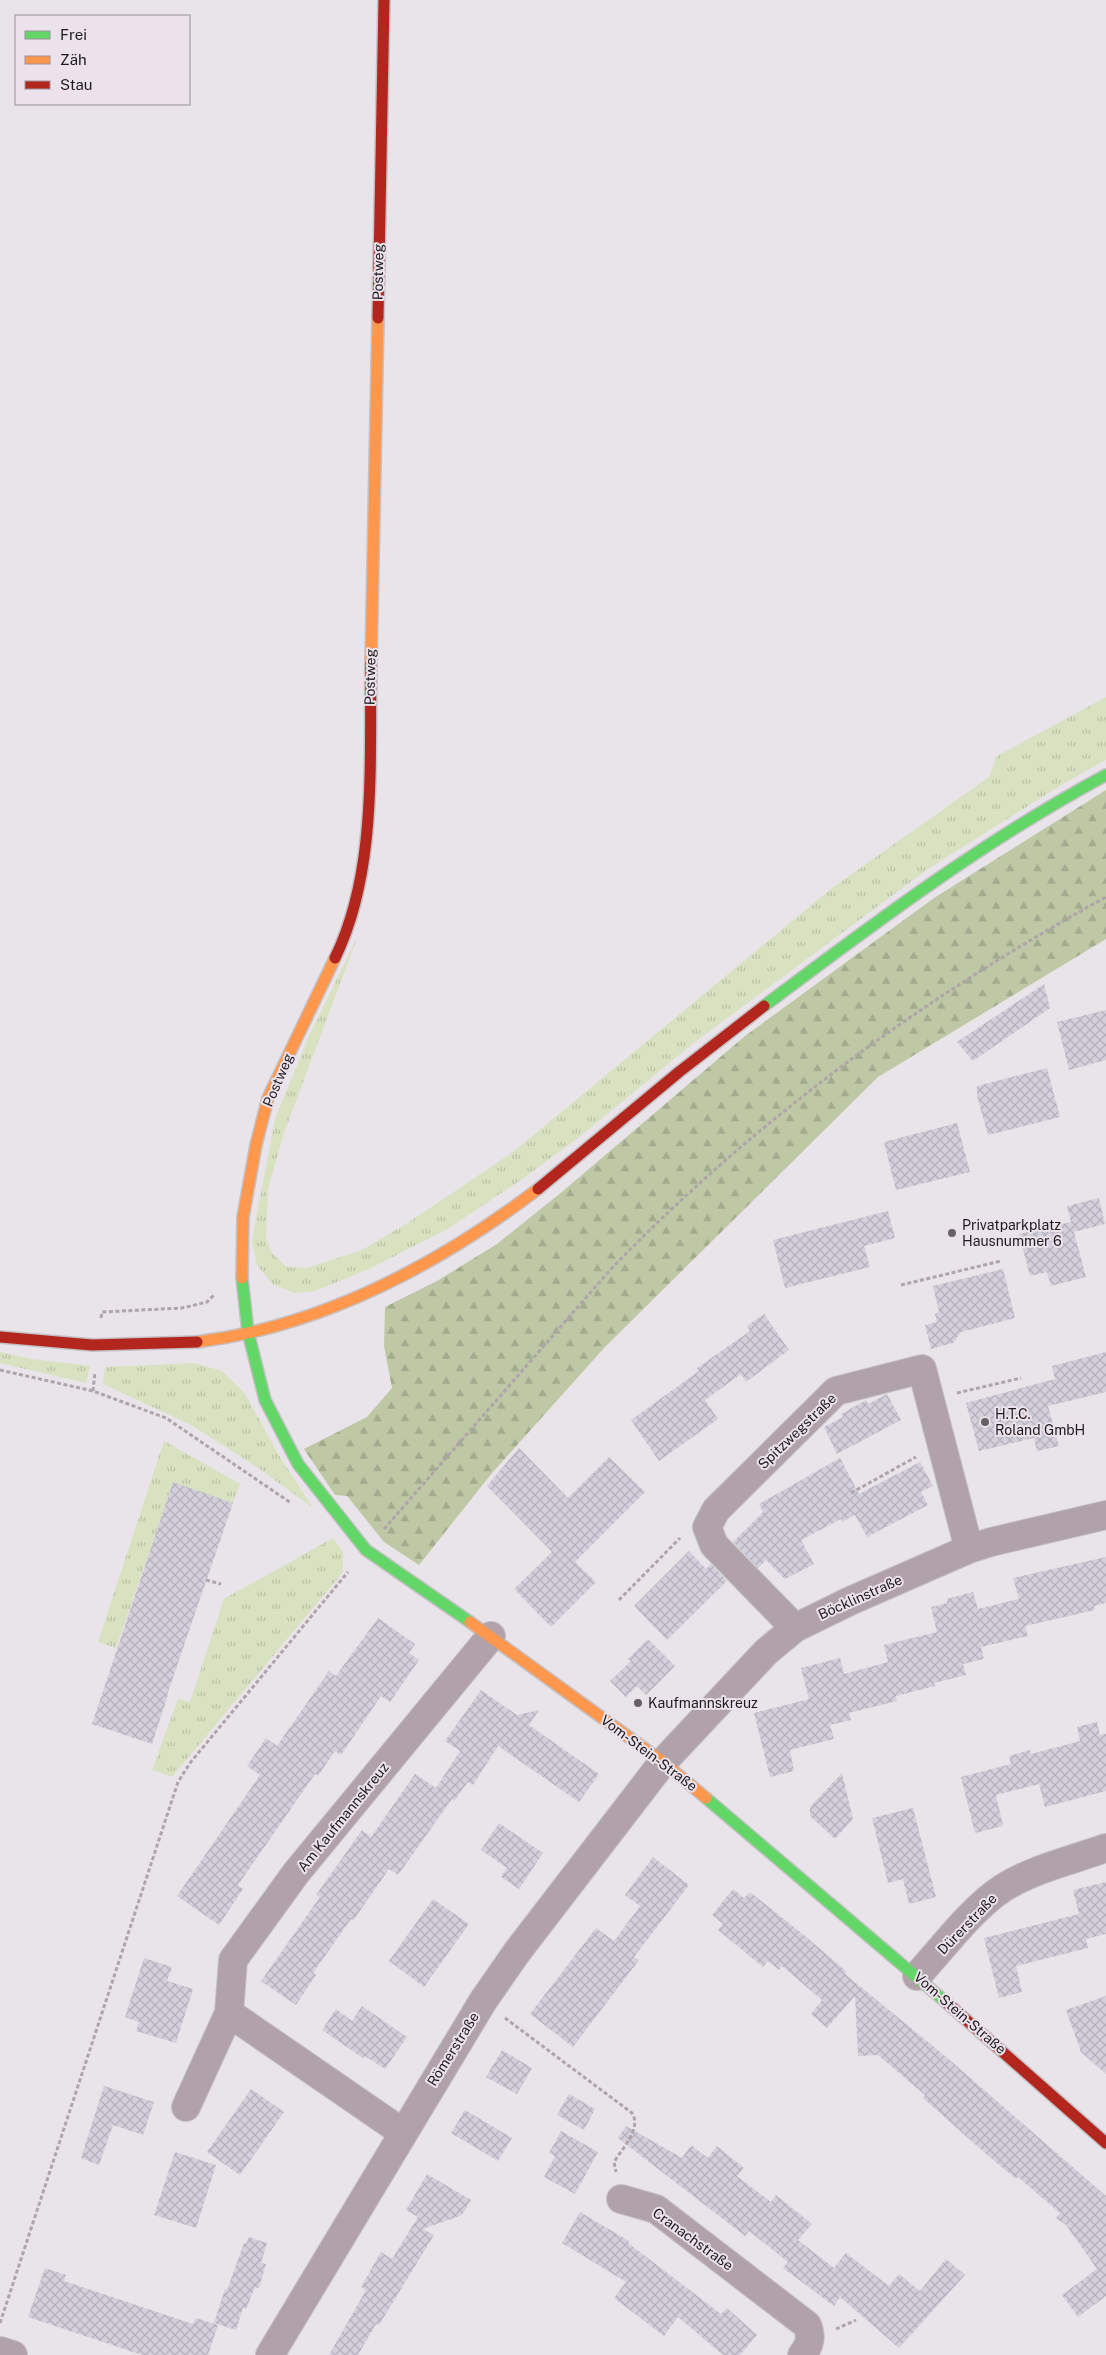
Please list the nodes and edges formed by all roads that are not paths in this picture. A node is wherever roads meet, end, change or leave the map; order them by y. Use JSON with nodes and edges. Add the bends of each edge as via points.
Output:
{"nodes":[{"id":1,"x":384,"y":0,"type":"edge"},
{"id":2,"x":1106,"y":775,"type":"edge"},
{"id":3,"x":248,"y":1332,"type":"junction"},
{"id":4,"x":0,"y":1338,"type":"edge"},
{"id":5,"x":1106,"y":1515,"type":"edge"},
{"id":6,"x":969,"y":1549,"type":"junction"},
{"id":7,"x":796,"y":1628,"type":"junction"},
{"id":8,"x":491,"y":1636,"type":"junction"},
{"id":9,"x":663,"y":1762,"type":"junction"},
{"id":10,"x":1106,"y":1848,"type":"edge"},
{"id":11,"x":917,"y":1976,"type":"junction"},
{"id":12,"x":229,"y":2014,"type":"junction"},
{"id":13,"x":186,"y":2107,"type":"dead end"},
{"id":14,"x":402,"y":2132,"type":"junction"},
{"id":15,"x":1106,"y":2143,"type":"edge"},
{"id":16,"x":621,"y":2199,"type":"road end"},
{"id":17,"x":806,"y":2345,"type":"edge"},
{"id":18,"x":0,"y":2351,"type":"edge"},
{"id":19,"x":13,"y":2355,"type":"edge"},
{"id":20,"x":270,"y":2355,"type":"edge"}],
"edges":[{"from":1,"to":3,"type":"street","name":"Postweg","via":[[367,836],[357,899],[340,949],[268,1098],[256,1145],[243,1216],[242,1279]]},
{"from":2,"to":3,"type":"street","via":[[1073,792],[936,881],[806,974],[677,1074],[553,1178],[488,1226],[375,1290],[290,1321]]},
{"from":3,"to":4,"type":"street","via":[[203,1342],[99,1347]]},
{"from":3,"to":8,"type":"street","name":"Vom-Stein-Straße","via":[[264,1400],[298,1464],[366,1550]]},
{"from":5,"to":6,"type":"street","name":"Böcklinstraße"},
{"from":6,"to":7,"type":"street","name":"Böcklinstraße","via":[[850,1600]]},
{"from":6,"to":7,"type":"street","name":"Spitzwegstraße","via":[[922,1370],[836,1391],[712,1514],[707,1527],[714,1546]]},
{"from":7,"to":9,"type":"street","name":"Böcklinstraße","via":[[766,1652]]},
{"from":8,"to":9,"type":"street","name":"Vom-Stein-Straße"},
{"from":8,"to":12,"type":"street","name":"Am Kaufmannskreuz","via":[[258,1923],[233,1960]]},
{"from":9,"to":11,"type":"street","name":"Vom-Stein-Straße"},
{"from":9,"to":14,"type":"street","name":"Römerstraße","via":[[517,1952]]},
{"from":10,"to":11,"type":"street","name":"Dürerstraße","via":[[1027,1876],[1001,1890]]},
{"from":11,"to":15,"type":"street","name":"Vom-Stein-Straße"},
{"from":12,"to":13,"type":"street","name":"Am Kaufmannskreuz"},
{"from":12,"to":14,"type":"street"},
{"from":14,"to":20,"type":"street","name":"Römerstraße"},
{"from":16,"to":17,"type":"street","name":"Cranachstraße","via":[[656,2209],[807,2325]]},
{"from":18,"to":19,"type":"street"}]}
